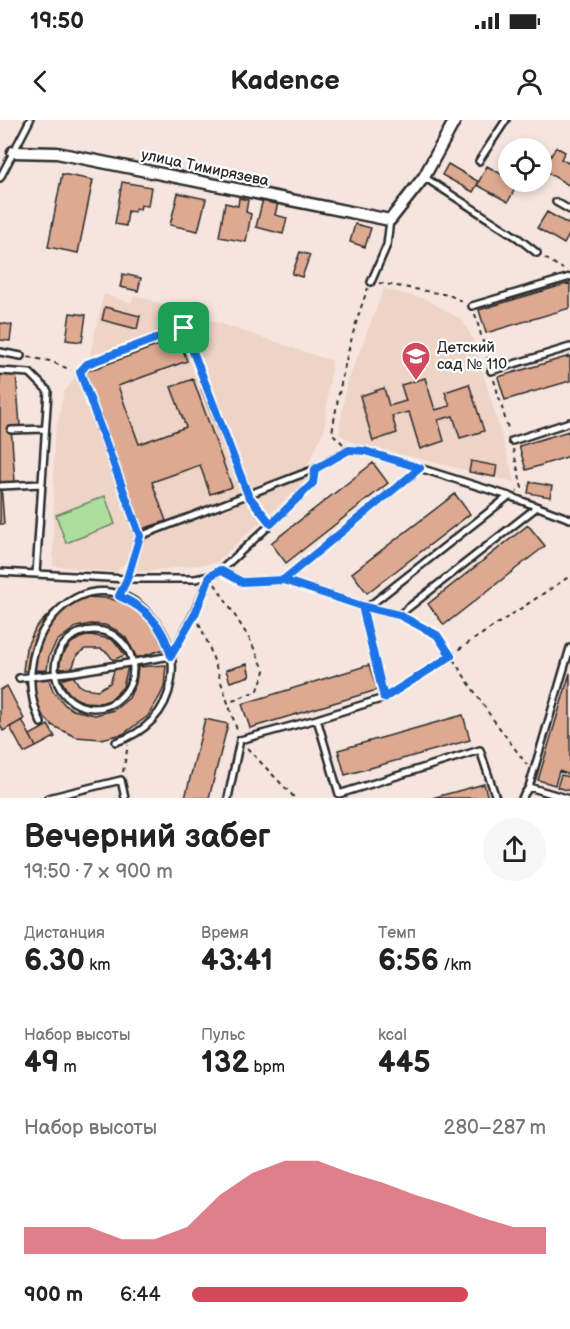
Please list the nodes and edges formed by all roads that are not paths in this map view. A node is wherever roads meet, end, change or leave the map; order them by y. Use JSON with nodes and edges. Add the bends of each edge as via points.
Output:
{"nodes":[{"id":1,"x":30,"y":120,"type":"edge"},
{"id":2,"x":455,"y":120,"type":"edge"},
{"id":3,"x":506,"y":120,"type":"edge"},
{"id":4,"x":13,"y":152,"type":"junction"},
{"id":5,"x":480,"y":161,"type":"dead end"},
{"id":6,"x":424,"y":177,"type":"junction"},
{"id":7,"x":0,"y":178,"type":"edge"},
{"id":8,"x":556,"y":202,"type":"dead end"},
{"id":9,"x":570,"y":210,"type":"edge"},
{"id":10,"x":390,"y":220,"type":"junction"},
{"id":11,"x":537,"y":253,"type":"road end"},
{"id":12,"x":570,"y":275,"type":"edge"},
{"id":13,"x":371,"y":282,"type":"road end"},
{"id":14,"x":472,"y":306,"type":"road end"},
{"id":15,"x":570,"y":347,"type":"edge"},
{"id":16,"x":0,"y":352,"type":"edge"},
{"id":17,"x":21,"y":356,"type":"road end"},
{"id":18,"x":0,"y":371,"type":"edge"},
{"id":19,"x":491,"y":371,"type":"dead end"},
{"id":20,"x":80,"y":372,"type":"road end"},
{"id":21,"x":206,"y":388,"type":"road end"},
{"id":22,"x":570,"y":422,"type":"edge"},
{"id":23,"x":45,"y":429,"type":"junction"},
{"id":24,"x":11,"y":430,"type":"dead end"},
{"id":25,"x":512,"y":441,"type":"road end"},
{"id":26,"x":420,"y":468,"type":"junction"},
{"id":27,"x":315,"y":469,"type":"junction"},
{"id":28,"x":41,"y":484,"type":"junction"},
{"id":29,"x":2,"y":486,"type":"dead end"},
{"id":30,"x":248,"y":495,"type":"junction"},
{"id":31,"x":509,"y":496,"type":"junction"},
{"id":32,"x":537,"y":507,"type":"junction"},
{"id":33,"x":570,"y":519,"type":"edge"},
{"id":34,"x":140,"y":536,"type":"junction"},
{"id":35,"x":220,"y":570,"type":"junction"},
{"id":36,"x":0,"y":572,"type":"edge"},
{"id":37,"x":36,"y":574,"type":"junction"},
{"id":38,"x":210,"y":576,"type":"junction"},
{"id":39,"x":127,"y":579,"type":"junction"},
{"id":40,"x":283,"y":580,"type":"junction"},
{"id":41,"x":119,"y":596,"type":"junction"},
{"id":42,"x":60,"y":600,"type":"dead end"},
{"id":43,"x":365,"y":607,"type":"junction"},
{"id":44,"x":570,"y":648,"type":"edge"},
{"id":45,"x":171,"y":656,"type":"junction"},
{"id":46,"x":133,"y":663,"type":"junction"},
{"id":47,"x":18,"y":669,"type":"dead end"},
{"id":48,"x":55,"y":675,"type":"junction"},
{"id":49,"x":19,"y":678,"type":"junction"},
{"id":50,"x":20,"y":685,"type":"dead end"},
{"id":51,"x":30,"y":709,"type":"dead end"},
{"id":52,"x":317,"y":719,"type":"junction"},
{"id":53,"x":41,"y":723,"type":"dead end"},
{"id":54,"x":116,"y":742,"type":"dead end"},
{"id":55,"x":529,"y":787,"type":"junction"},
{"id":56,"x":340,"y":796,"type":"edge"},
{"id":57,"x":48,"y":798,"type":"edge"},
{"id":58,"x":125,"y":798,"type":"edge"},
{"id":59,"x":228,"y":798,"type":"edge"},
{"id":60,"x":496,"y":798,"type":"edge"},
{"id":61,"x":522,"y":798,"type":"edge"},
{"id":62,"x":566,"y":798,"type":"edge"}],
"edges":[{"from":1,"to":4,"type":"lane"},
{"from":2,"to":6,"type":"street"},
{"from":3,"to":5,"type":"lane"},
{"from":4,"to":7,"type":"lane"},
{"from":4,"to":10,"type":"street","name":"улица Тимирязева","via":[[57,153]]},
{"from":6,"to":10,"type":"street"},
{"from":6,"to":11,"type":"lane"},
{"from":8,"to":9,"type":"lane"},
{"from":10,"to":13,"type":"lane","via":[[387,245]]},
{"from":12,"to":14,"type":"lane"},
{"from":15,"to":19,"type":"lane"},
{"from":16,"to":17,"type":"lane"},
{"from":18,"to":23,"type":"lane","via":[[30,373],[48,391]]},
{"from":20,"to":34,"type":"lane"},
{"from":21,"to":30,"type":"lane"},
{"from":22,"to":25,"type":"lane"},
{"from":23,"to":24,"type":"lane"},
{"from":23,"to":28,"type":"lane"},
{"from":26,"to":27,"type":"lane","via":[[349,450]]},
{"from":26,"to":31,"type":"lane"},
{"from":26,"to":40,"type":"lane"},
{"from":27,"to":30,"type":"lane"},
{"from":27,"to":35,"type":"lane","via":[[313,483]]},
{"from":28,"to":29,"type":"lane"},
{"from":28,"to":37,"type":"lane"},
{"from":30,"to":34,"type":"lane"},
{"from":31,"to":32,"type":"lane"},
{"from":31,"to":43,"type":"lane"},
{"from":32,"to":33,"type":"lane"},
{"from":32,"to":43,"type":"lane","via":[[399,615]]},
{"from":34,"to":39,"type":"lane"},
{"from":35,"to":38,"type":"lane"},
{"from":35,"to":40,"type":"lane","via":[[242,582]]},
{"from":36,"to":37,"type":"lane"},
{"from":37,"to":39,"type":"lane"},
{"from":38,"to":39,"type":"lane"},
{"from":38,"to":45,"type":"lane","via":[[195,614]]},
{"from":39,"to":41,"type":"lane"},
{"from":40,"to":43,"type":"lane"},
{"from":41,"to":42,"type":"lane","via":[[95,592]]},
{"from":41,"to":45,"type":"lane","via":[[150,615],[164,634]]},
{"from":43,"to":52,"type":"lane","via":[[384,698]]},
{"from":44,"to":55,"type":"lane"},
{"from":45,"to":46,"type":"lane"},
{"from":45,"to":54,"type":"lane","via":[[171,681],[164,704],[149,724],[130,738]]},
{"from":46,"to":48,"type":"lane"},
{"from":46,"to":48,"type":"lane","via":[[127,648],[115,636],[100,630],[84,631],[63,644],[56,659]]},
{"from":46,"to":48,"type":"lane","via":[[132,679],[124,694],[112,704],[96,709],[80,706],[66,697]]},
{"from":47,"to":49,"type":"lane"},
{"from":48,"to":49,"type":"lane"},
{"from":49,"to":50,"type":"lane"},
{"from":51,"to":53,"type":"lane"},
{"from":52,"to":56,"type":"lane"},
{"from":52,"to":59,"type":"lane","via":[[240,740]]},
{"from":55,"to":61,"type":"lane"},
{"from":55,"to":62,"type":"lane"},
{"from":56,"to":60,"type":"lane","via":[[480,750]]},
{"from":57,"to":58,"type":"lane","via":[[121,780]]}]}
